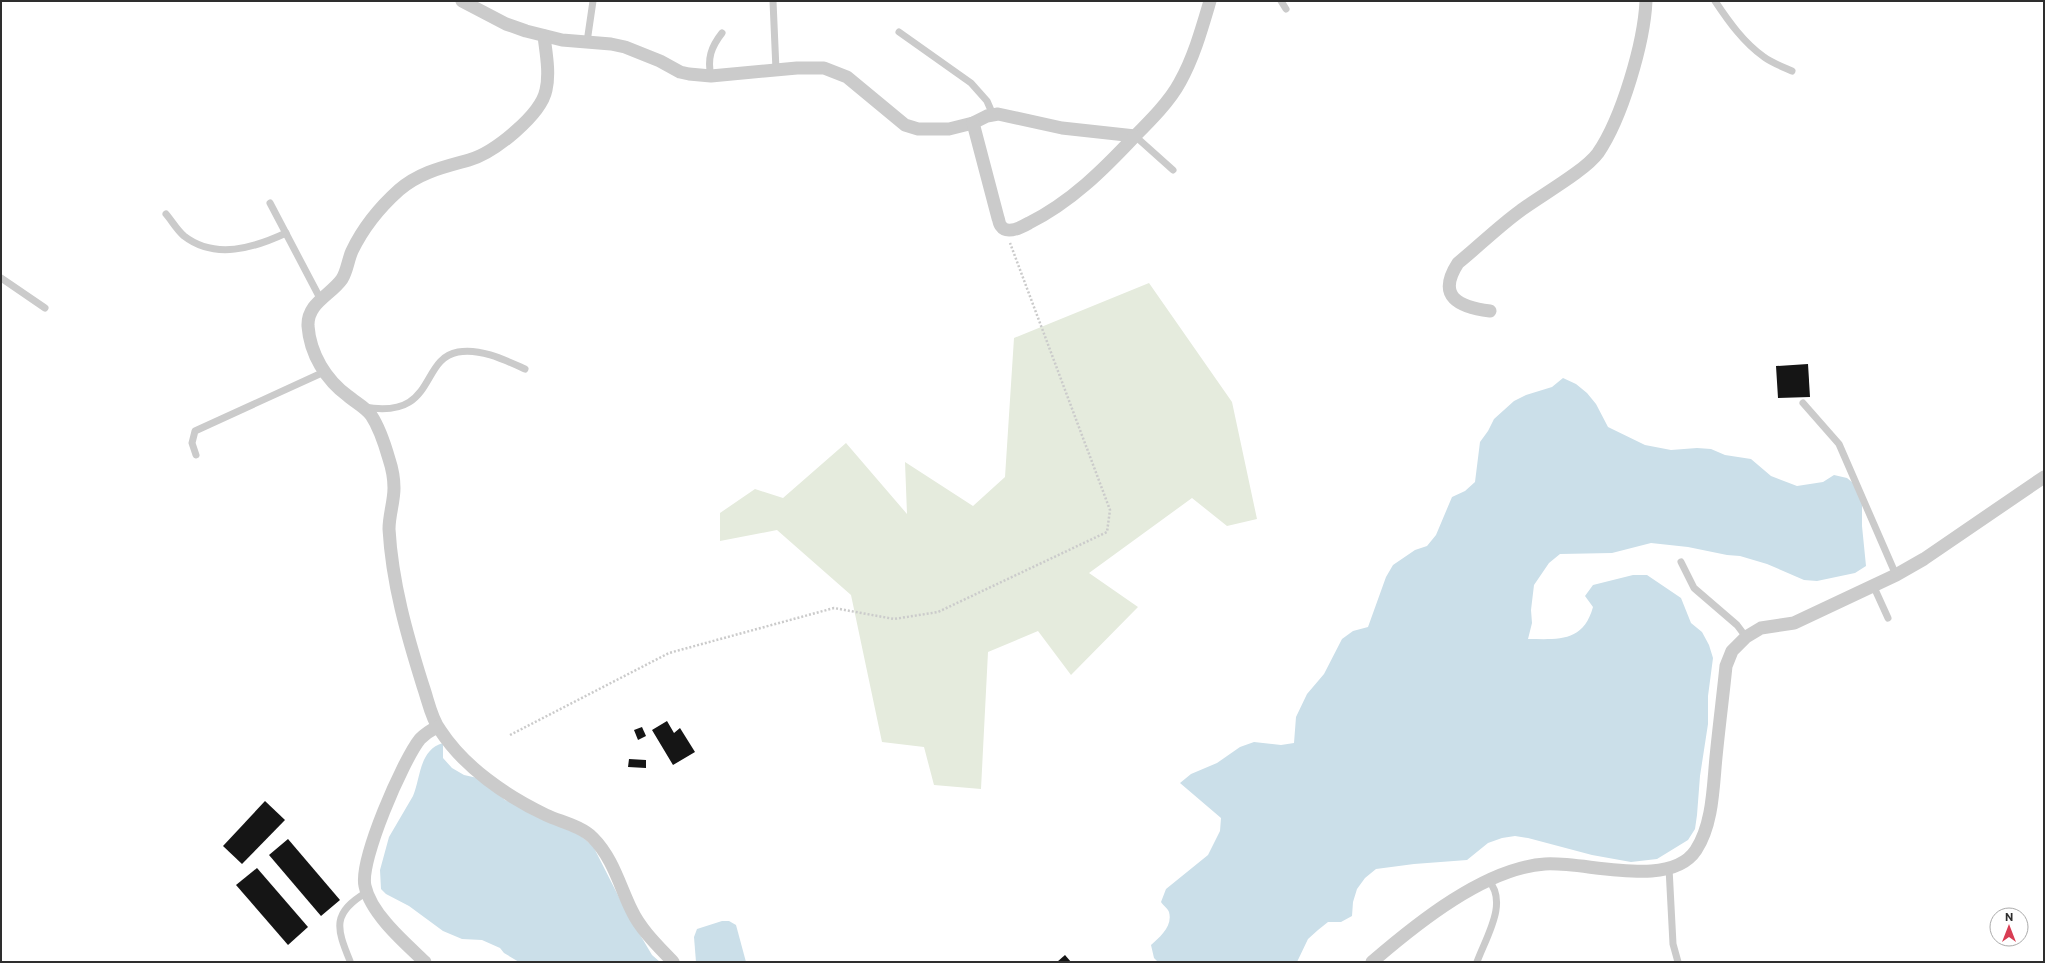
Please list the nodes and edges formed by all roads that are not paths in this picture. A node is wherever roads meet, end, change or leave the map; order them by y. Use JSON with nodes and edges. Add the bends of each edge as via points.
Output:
{"nodes":[{"id":1,"x":462,"y":1,"type":"edge"},
{"id":2,"x":593,"y":1,"type":"edge"},
{"id":3,"x":773,"y":1,"type":"edge"},
{"id":4,"x":1210,"y":1,"type":"edge"},
{"id":5,"x":1280,"y":1,"type":"edge"},
{"id":6,"x":1646,"y":1,"type":"edge"},
{"id":7,"x":1715,"y":1,"type":"edge"},
{"id":8,"x":1286,"y":9,"type":"dead end"},
{"id":9,"x":899,"y":32,"type":"dead end"},
{"id":10,"x":722,"y":33,"type":"dead end"},
{"id":11,"x":544,"y":36,"type":"junction"},
{"id":12,"x":587,"y":42,"type":"junction"},
{"id":13,"x":776,"y":70,"type":"junction"},
{"id":14,"x":1792,"y":71,"type":"dead end"},
{"id":15,"x":711,"y":76,"type":"junction"},
{"id":16,"x":993,"y":115,"type":"junction"},
{"id":17,"x":973,"y":123,"type":"junction"},
{"id":18,"x":1135,"y":136,"type":"junction"},
{"id":19,"x":1173,"y":170,"type":"dead end"},
{"id":20,"x":270,"y":203,"type":"dead end"},
{"id":21,"x":166,"y":214,"type":"dead end"},
{"id":22,"x":286,"y":233,"type":"junction"},
{"id":23,"x":1,"y":278,"type":"edge"},
{"id":24,"x":321,"y":300,"type":"junction"},
{"id":25,"x":45,"y":308,"type":"dead end"},
{"id":26,"x":1490,"y":311,"type":"dead end"},
{"id":27,"x":525,"y":369,"type":"dead end"},
{"id":28,"x":324,"y":372,"type":"junction"},
{"id":29,"x":1803,"y":402,"type":"dead end"},
{"id":30,"x":362,"y":406,"type":"junction"},
{"id":31,"x":196,"y":455,"type":"dead end"},
{"id":32,"x":2044,"y":477,"type":"edge"},
{"id":33,"x":1681,"y":562,"type":"dead end"},
{"id":34,"x":1896,"y":574,"type":"junction"},
{"id":35,"x":1873,"y":585,"type":"junction"},
{"id":36,"x":1888,"y":618,"type":"dead end"},
{"id":37,"x":1746,"y":637,"type":"junction"},
{"id":38,"x":437,"y":727,"type":"junction"},
{"id":39,"x":1669,"y":868,"type":"junction"},
{"id":40,"x":1488,"y":880,"type":"junction"},
{"id":41,"x":367,"y":892,"type":"junction"},
{"id":42,"x":350,"y":961,"type":"dead end"},
{"id":43,"x":425,"y":962,"type":"edge"},
{"id":44,"x":673,"y":962,"type":"edge"},
{"id":45,"x":1372,"y":962,"type":"edge"},
{"id":46,"x":1477,"y":962,"type":"edge"},
{"id":47,"x":1678,"y":962,"type":"edge"}],
"edges":[{"from":1,"to":11,"type":"street","via":[[506,24]]},
{"from":2,"to":12,"type":"lane"},
{"from":3,"to":13,"type":"lane"},
{"from":4,"to":18,"type":"street","via":[[1194,52],[1180,83]]},
{"from":5,"to":8,"type":"lane"},
{"from":6,"to":26,"type":"street","via":[[1644,28],[1635,63],[1619,109],[1597,154],[1519,212],[1458,263],[1451,274],[1450,290],[1459,304],[1472,309]]},
{"from":7,"to":14,"type":"lane","via":[[1736,31],[1748,43],[1765,58]]},
{"from":9,"to":16,"type":"lane","via":[[971,83],[987,101]]},
{"from":10,"to":15,"type":"lane","via":[[713,44],[710,54],[708,64]]},
{"from":11,"to":12,"type":"street"},
{"from":11,"to":24,"type":"street","via":[[546,92],[529,117],[492,149],[472,159],[434,169],[399,190],[371,220],[352,252],[343,277]]},
{"from":12,"to":15,"type":"street","via":[[625,48],[660,61],[680,72]]},
{"from":13,"to":15,"type":"street"},
{"from":13,"to":17,"type":"street","via":[[812,67],[837,73],[860,86],[905,125],[918,129],[949,129]]},
{"from":16,"to":17,"type":"street"},
{"from":16,"to":18,"type":"street","via":[[1062,128]]},
{"from":17,"to":18,"type":"street","via":[[998,218],[1001,226],[1013,230],[1053,212],[1091,180]]},
{"from":18,"to":19,"type":"lane"},
{"from":20,"to":22,"type":"lane"},
{"from":21,"to":22,"type":"lane","via":[[184,236],[205,246],[225,250],[259,245]]},
{"from":22,"to":24,"type":"lane"},
{"from":23,"to":25,"type":"lane"},
{"from":24,"to":28,"type":"street","via":[[313,309],[308,326],[311,342]]},
{"from":27,"to":30,"type":"lane","via":[[476,352],[458,352],[445,357],[421,393],[411,401],[396,409],[381,410]]},
{"from":28,"to":30,"type":"street","via":[[339,389]]},
{"from":28,"to":31,"type":"lane","via":[[195,432],[192,443]]},
{"from":29,"to":34,"type":"lane","via":[[1842,450]]},
{"from":30,"to":38,"type":"street","via":[[371,416],[389,459],[394,490],[389,513],[389,530],[402,616]]},
{"from":32,"to":34,"type":"street","via":[[1924,559]]},
{"from":33,"to":37,"type":"lane","via":[[1694,588],[1737,625]]},
{"from":34,"to":35,"type":"street"},
{"from":35,"to":36,"type":"lane"},
{"from":35,"to":37,"type":"street","via":[[1794,623],[1761,628]]},
{"from":37,"to":39,"type":"street","via":[[1732,651],[1726,666],[1711,805],[1704,835],[1685,862]]},
{"from":38,"to":41,"type":"street","via":[[420,740],[398,778],[365,870]]},
{"from":38,"to":44,"type":"street","via":[[469,766],[509,794],[546,815],[586,832],[594,839],[614,870],[633,915]]},
{"from":39,"to":40,"type":"street","via":[[1640,872],[1571,864],[1546,864],[1528,866]]},
{"from":39,"to":47,"type":"lane","via":[[1673,944]]},
{"from":40,"to":45,"type":"street","via":[[1441,908]]},
{"from":40,"to":46,"type":"lane","via":[[1495,887],[1498,903]]},
{"from":41,"to":42,"type":"lane","via":[[347,906],[339,923],[341,939]]},
{"from":41,"to":43,"type":"street","via":[[375,909],[406,945]]}]}
